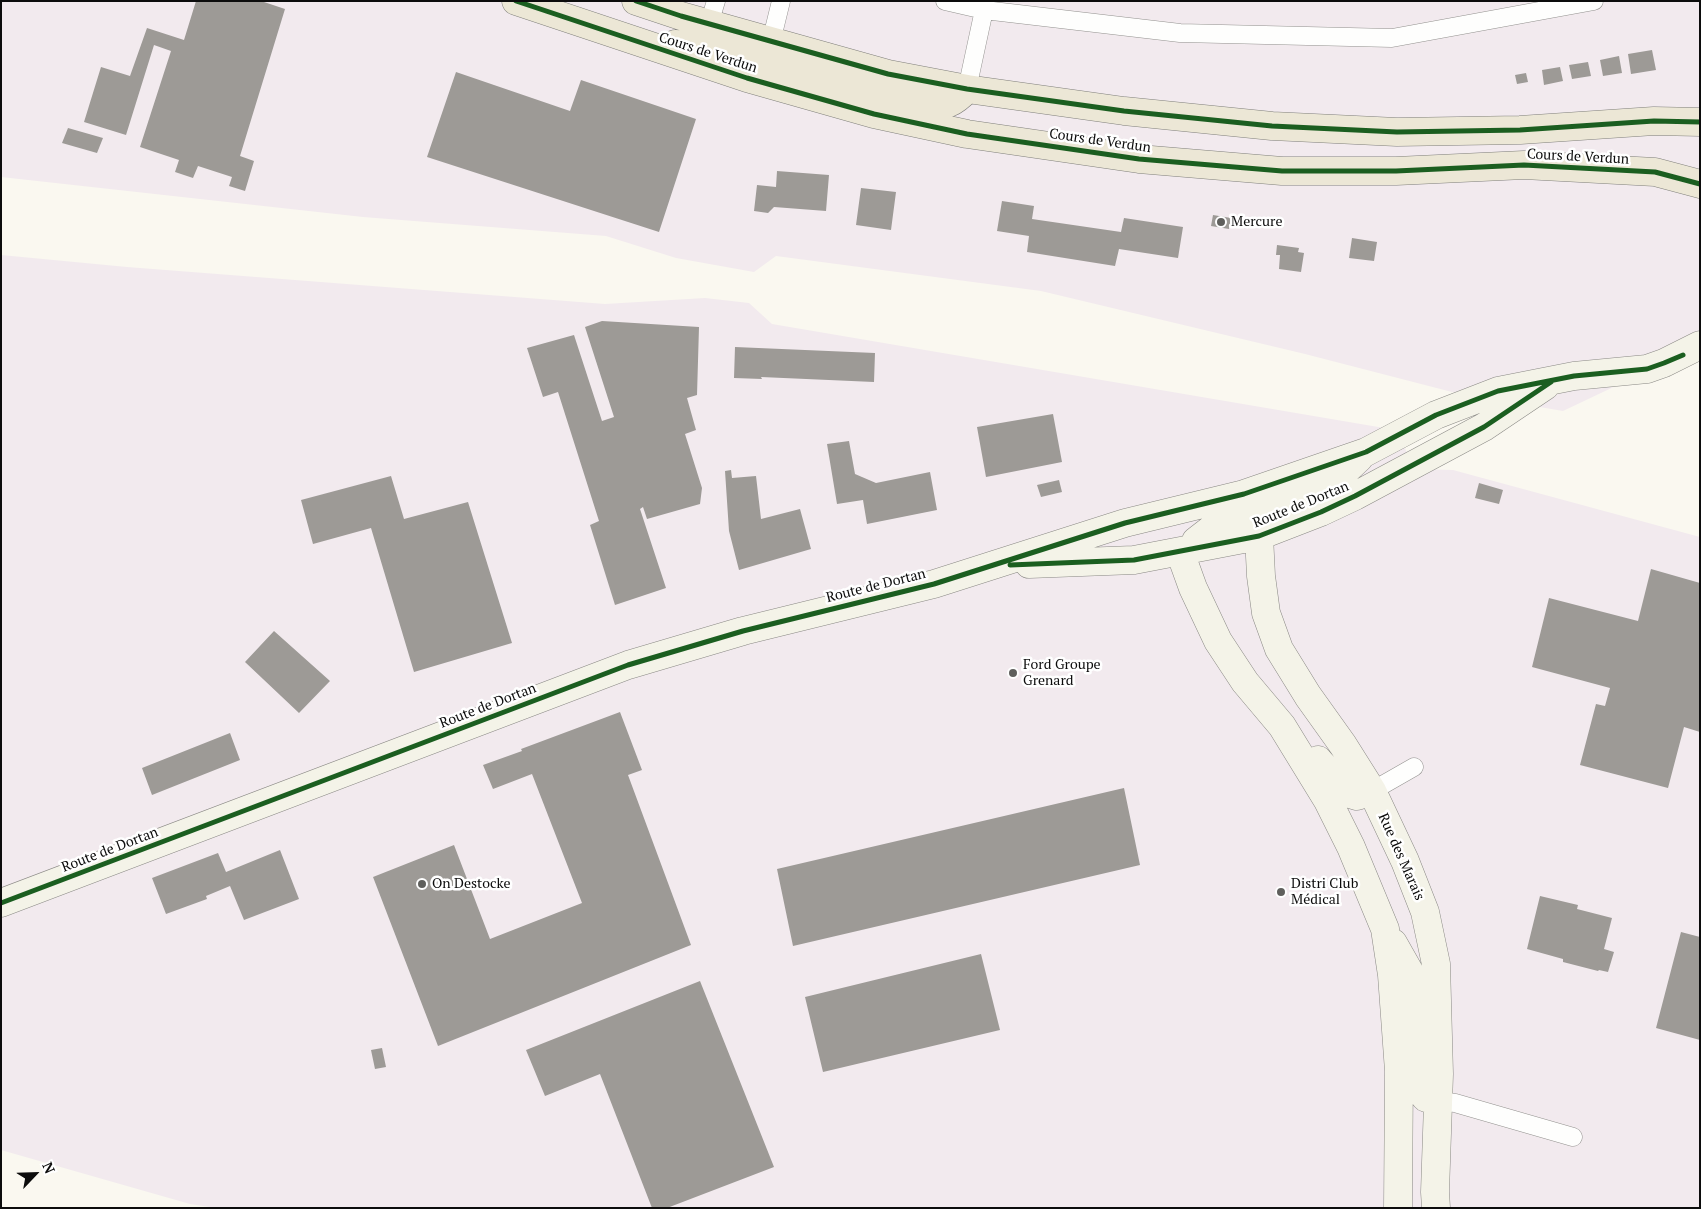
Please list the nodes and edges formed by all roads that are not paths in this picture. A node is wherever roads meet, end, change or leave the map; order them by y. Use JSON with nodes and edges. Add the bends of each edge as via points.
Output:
{"nodes":[{"id":1,"x":516,"y":1,"type":"edge"},
{"id":2,"x":636,"y":1,"type":"edge"},
{"id":3,"x":781,"y":1,"type":"edge"},
{"id":4,"x":944,"y":1,"type":"edge"},
{"id":5,"x":1594,"y":1,"type":"edge"},
{"id":6,"x":984,"y":10,"type":"junction"},
{"id":7,"x":713,"y":13,"type":"edge"},
{"id":8,"x":682,"y":16,"type":"junction"},
{"id":9,"x":587,"y":26,"type":"junction"},
{"id":10,"x":638,"y":42,"type":"junction"},
{"id":11,"x":771,"y":42,"type":"junction"},
{"id":12,"x":967,"y":89,"type":"junction"},
{"id":13,"x":1700,"y":122,"type":"edge"},
{"id":14,"x":1700,"y":184,"type":"edge"},
{"id":15,"x":1700,"y":326,"type":"edge"},
{"id":16,"x":1692,"y":350,"type":"edge"},
{"id":17,"x":1556,"y":379,"type":"junction"},
{"id":18,"x":1366,"y":452,"type":"junction"},
{"id":19,"x":1259,"y":536,"type":"junction"},
{"id":20,"x":1180,"y":552,"type":"junction"},
{"id":21,"x":995,"y":565,"type":"junction"},
{"id":22,"x":1282,"y":726,"type":"junction"},
{"id":23,"x":1414,"y":767,"type":"dead end"},
{"id":24,"x":1372,"y":791,"type":"junction"},
{"id":25,"x":1,"y":903,"type":"edge"},
{"id":26,"x":1385,"y":929,"type":"junction"},
{"id":27,"x":1438,"y":1101,"type":"junction"},
{"id":28,"x":1573,"y":1137,"type":"dead end"},
{"id":29,"x":1398,"y":1208,"type":"edge"},
{"id":30,"x":1436,"y":1208,"type":"edge"}],
"edges":[{"from":1,"to":9,"type":"main road","name":"Cours de Verdun"},
{"from":2,"to":8,"type":"main road","name":"Cours de Verdun"},
{"from":3,"to":11,"type":"lane"},
{"from":4,"to":6,"type":"lane"},
{"from":5,"to":6,"type":"lane","via":[[1392,38],[1180,33]]},
{"from":6,"to":12,"type":"lane"},
{"from":7,"to":8,"type":"main road","name":"Cours de Verdun"},
{"from":7,"to":11,"type":"main road","name":"Cours de Verdun"},
{"from":8,"to":9,"type":"main road","via":[[608,17],[593,20]]},
{"from":9,"to":10,"type":"main road","name":"Cours de Verdun"},
{"from":10,"to":12,"type":"main road","via":[[714,46],[927,106],[957,100]]},
{"from":10,"to":14,"type":"main road","name":"Cours de Verdun","via":[[747,78],[874,114],[967,134],[1139,159],[1282,171],[1396,171],[1524,165],[1655,172]]},
{"from":11,"to":12,"type":"main road","name":"Cours de Verdun","via":[[888,74]]},
{"from":12,"to":13,"type":"main road","name":"Cours de Verdun","via":[[1124,111],[1262,125],[1397,132],[1520,130],[1654,121]]},
{"from":15,"to":16,"type":"main road","name":"Route de Dortan"},
{"from":16,"to":17,"type":"main road","name":"Route de Dortan","via":[[1647,369]]},
{"from":17,"to":18,"type":"main road","name":"Route de Dortan","via":[[1490,394],[1436,415]]},
{"from":17,"to":19,"type":"main road","name":"Route de Dortan","via":[[1484,427],[1355,496]]},
{"from":18,"to":20,"type":"main road","via":[[1325,490],[1214,527]]},
{"from":18,"to":21,"type":"main road","name":"Route de Dortan","via":[[1244,494],[1125,523]]},
{"from":19,"to":20,"type":"main road","name":"Route de Dortan"},
{"from":19,"to":24,"type":"main road","name":"Rue des Marais","via":[[1260,576],[1266,613],[1279,649]]},
{"from":20,"to":21,"type":"main road","name":"Route de Dortan","via":[[1134,560]]},
{"from":20,"to":22,"type":"main road","via":[[1218,641],[1245,682]]},
{"from":21,"to":25,"type":"main road","name":"Route de Dortan","via":[[934,584],[743,631],[628,665]]},
{"from":22,"to":24,"type":"main road","via":[[1347,793],[1357,796]]},
{"from":22,"to":26,"type":"main road","via":[[1328,801]]},
{"from":23,"to":24,"type":"lane"},
{"from":24,"to":27,"type":"main road","name":"Rue des Marais","via":[[1425,912],[1436,964]]},
{"from":26,"to":27,"type":"main road","via":[[1414,980],[1421,1092],[1426,1098]]},
{"from":26,"to":29,"type":"main road","via":[[1399,1071]]},
{"from":27,"to":28,"type":"lane"},
{"from":27,"to":30,"type":"main road","name":"Rue des Marais"}]}
